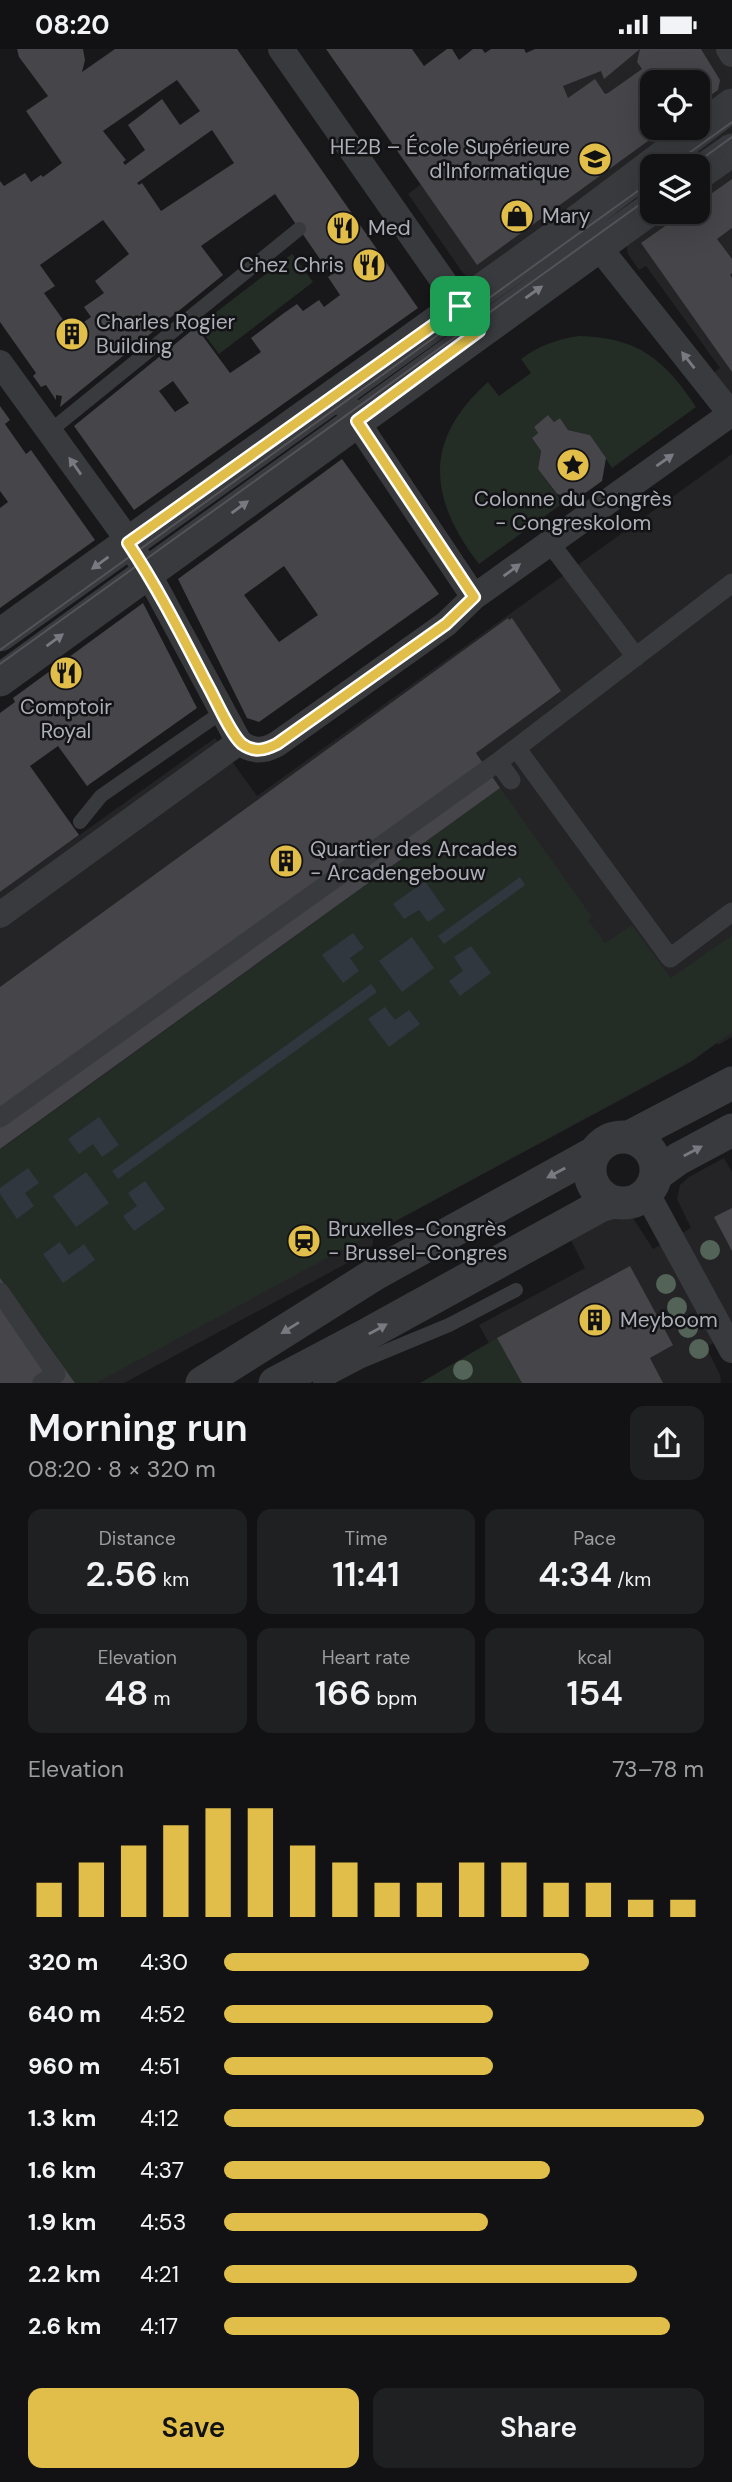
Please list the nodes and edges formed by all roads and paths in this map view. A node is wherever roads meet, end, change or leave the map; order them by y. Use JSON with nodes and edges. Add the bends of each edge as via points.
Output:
{"nodes":[{"id":1,"x":282,"y":49,"type":"edge"},
{"id":2,"x":729,"y":49,"type":"edge"},
{"id":3,"x":732,"y":54,"type":"edge"},
{"id":4,"x":732,"y":105,"type":"edge"},
{"id":5,"x":732,"y":150,"type":"edge"},
{"id":6,"x":710,"y":166,"type":"edge"},
{"id":7,"x":640,"y":212,"type":"edge"},
{"id":8,"x":299,"y":229,"type":"dead end"},
{"id":9,"x":588,"y":234,"type":"junction"},
{"id":10,"x":470,"y":319,"type":"junction"},
{"id":11,"x":0,"y":363,"type":"edge"},
{"id":12,"x":347,"y":408,"type":"junction"},
{"id":13,"x":731,"y":413,"type":"edge"},
{"id":14,"x":50,"y":431,"type":"junction"},
{"id":15,"x":128,"y":543,"type":"junction"},
{"id":16,"x":550,"y":543,"type":"junction"},
{"id":17,"x":148,"y":573,"type":"junction"},
{"id":18,"x":731,"y":587,"type":"edge"},
{"id":19,"x":474,"y":597,"type":"junction"},
{"id":20,"x":0,"y":635,"type":"edge"},
{"id":21,"x":636,"y":656,"type":"junction"},
{"id":22,"x":0,"y":680,"type":"edge"},
{"id":23,"x":222,"y":712,"type":"junction"},
{"id":24,"x":239,"y":741,"type":"junction"},
{"id":25,"x":517,"y":749,"type":"junction"},
{"id":26,"x":499,"y":762,"type":"junction"},
{"id":27,"x":511,"y":780,"type":"dead end"},
{"id":28,"x":80,"y":822,"type":"dead end"},
{"id":29,"x":732,"y":912,"type":"edge"},
{"id":30,"x":0,"y":915,"type":"edge"},
{"id":31,"x":732,"y":1083,"type":"edge"},
{"id":32,"x":0,"y":1118,"type":"edge"},
{"id":33,"x":732,"y":1131,"type":"edge"},
{"id":34,"x":629,"y":1137,"type":"junction"},
{"id":35,"x":594,"y":1153,"type":"junction"},
{"id":36,"x":652,"y":1185,"type":"junction"},
{"id":37,"x":614,"y":1202,"type":"junction"},
{"id":38,"x":516,"y":1290,"type":"dead end"},
{"id":39,"x":0,"y":1292,"type":"edge"},
{"id":40,"x":732,"y":1350,"type":"edge"},
{"id":41,"x":42,"y":1383,"type":"edge"},
{"id":42,"x":202,"y":1383,"type":"edge"},
{"id":43,"x":275,"y":1383,"type":"edge"},
{"id":44,"x":320,"y":1383,"type":"edge"}],
"edges":[{"from":1,"to":10,"type":"street"},
{"from":2,"to":3,"type":"street"},
{"from":4,"to":9,"type":"street"},
{"from":5,"to":6,"type":"street"},
{"from":7,"to":9,"type":"street"},
{"from":8,"to":14,"type":"lane"},
{"from":9,"to":10,"type":"street"},
{"from":13,"to":9,"type":"street","one_way":true},
{"from":10,"to":12,"type":"street"},
{"from":11,"to":14,"type":"street"},
{"from":12,"to":15,"type":"street"},
{"from":17,"to":12,"type":"street","one_way":true},
{"from":12,"to":19,"type":"street"},
{"from":16,"to":13,"type":"street","one_way":true},
{"from":15,"to":14,"type":"street","one_way":true},
{"from":15,"to":17,"type":"street"},
{"from":15,"to":20,"type":"street","one_way":true},
{"from":19,"to":16,"type":"street","one_way":true},
{"from":16,"to":21,"type":"street"},
{"from":22,"to":17,"type":"street","one_way":true},
{"from":17,"to":23,"type":"street"},
{"from":18,"to":21,"type":"street"},
{"from":19,"to":24,"type":"street","via":[[446,624],[277,744],[265,751]]},
{"from":21,"to":25,"type":"street"},
{"from":23,"to":24,"type":"street"},
{"from":23,"to":28,"type":"lane","via":[[101,796]]},
{"from":24,"to":30,"type":"street"},
{"from":25,"to":26,"type":"street"},
{"from":25,"to":29,"type":"street","via":[[670,958]]},
{"from":26,"to":27,"type":"street"},
{"from":26,"to":32,"type":"street"},
{"from":31,"to":34,"type":"street"},
{"from":36,"to":33,"type":"street","one_way":true,"via":[[678,1159]]},
{"from":34,"to":35,"type":"street","via":[[611,1139]]},
{"from":34,"to":36,"type":"street","via":[[653,1155]]},
{"from":35,"to":37,"type":"street","via":[[592,1183],[597,1192]]},
{"from":35,"to":42,"type":"street","one_way":true,"via":[[375,1274]]},
{"from":36,"to":37,"type":"street","via":[[632,1203]]},
{"from":36,"to":40,"type":"street"},
{"from":43,"to":37,"type":"street","one_way":true},
{"from":38,"to":44,"type":"lane"},
{"from":39,"to":41,"type":"street","via":[[53,1361],[56,1374]]}]}
